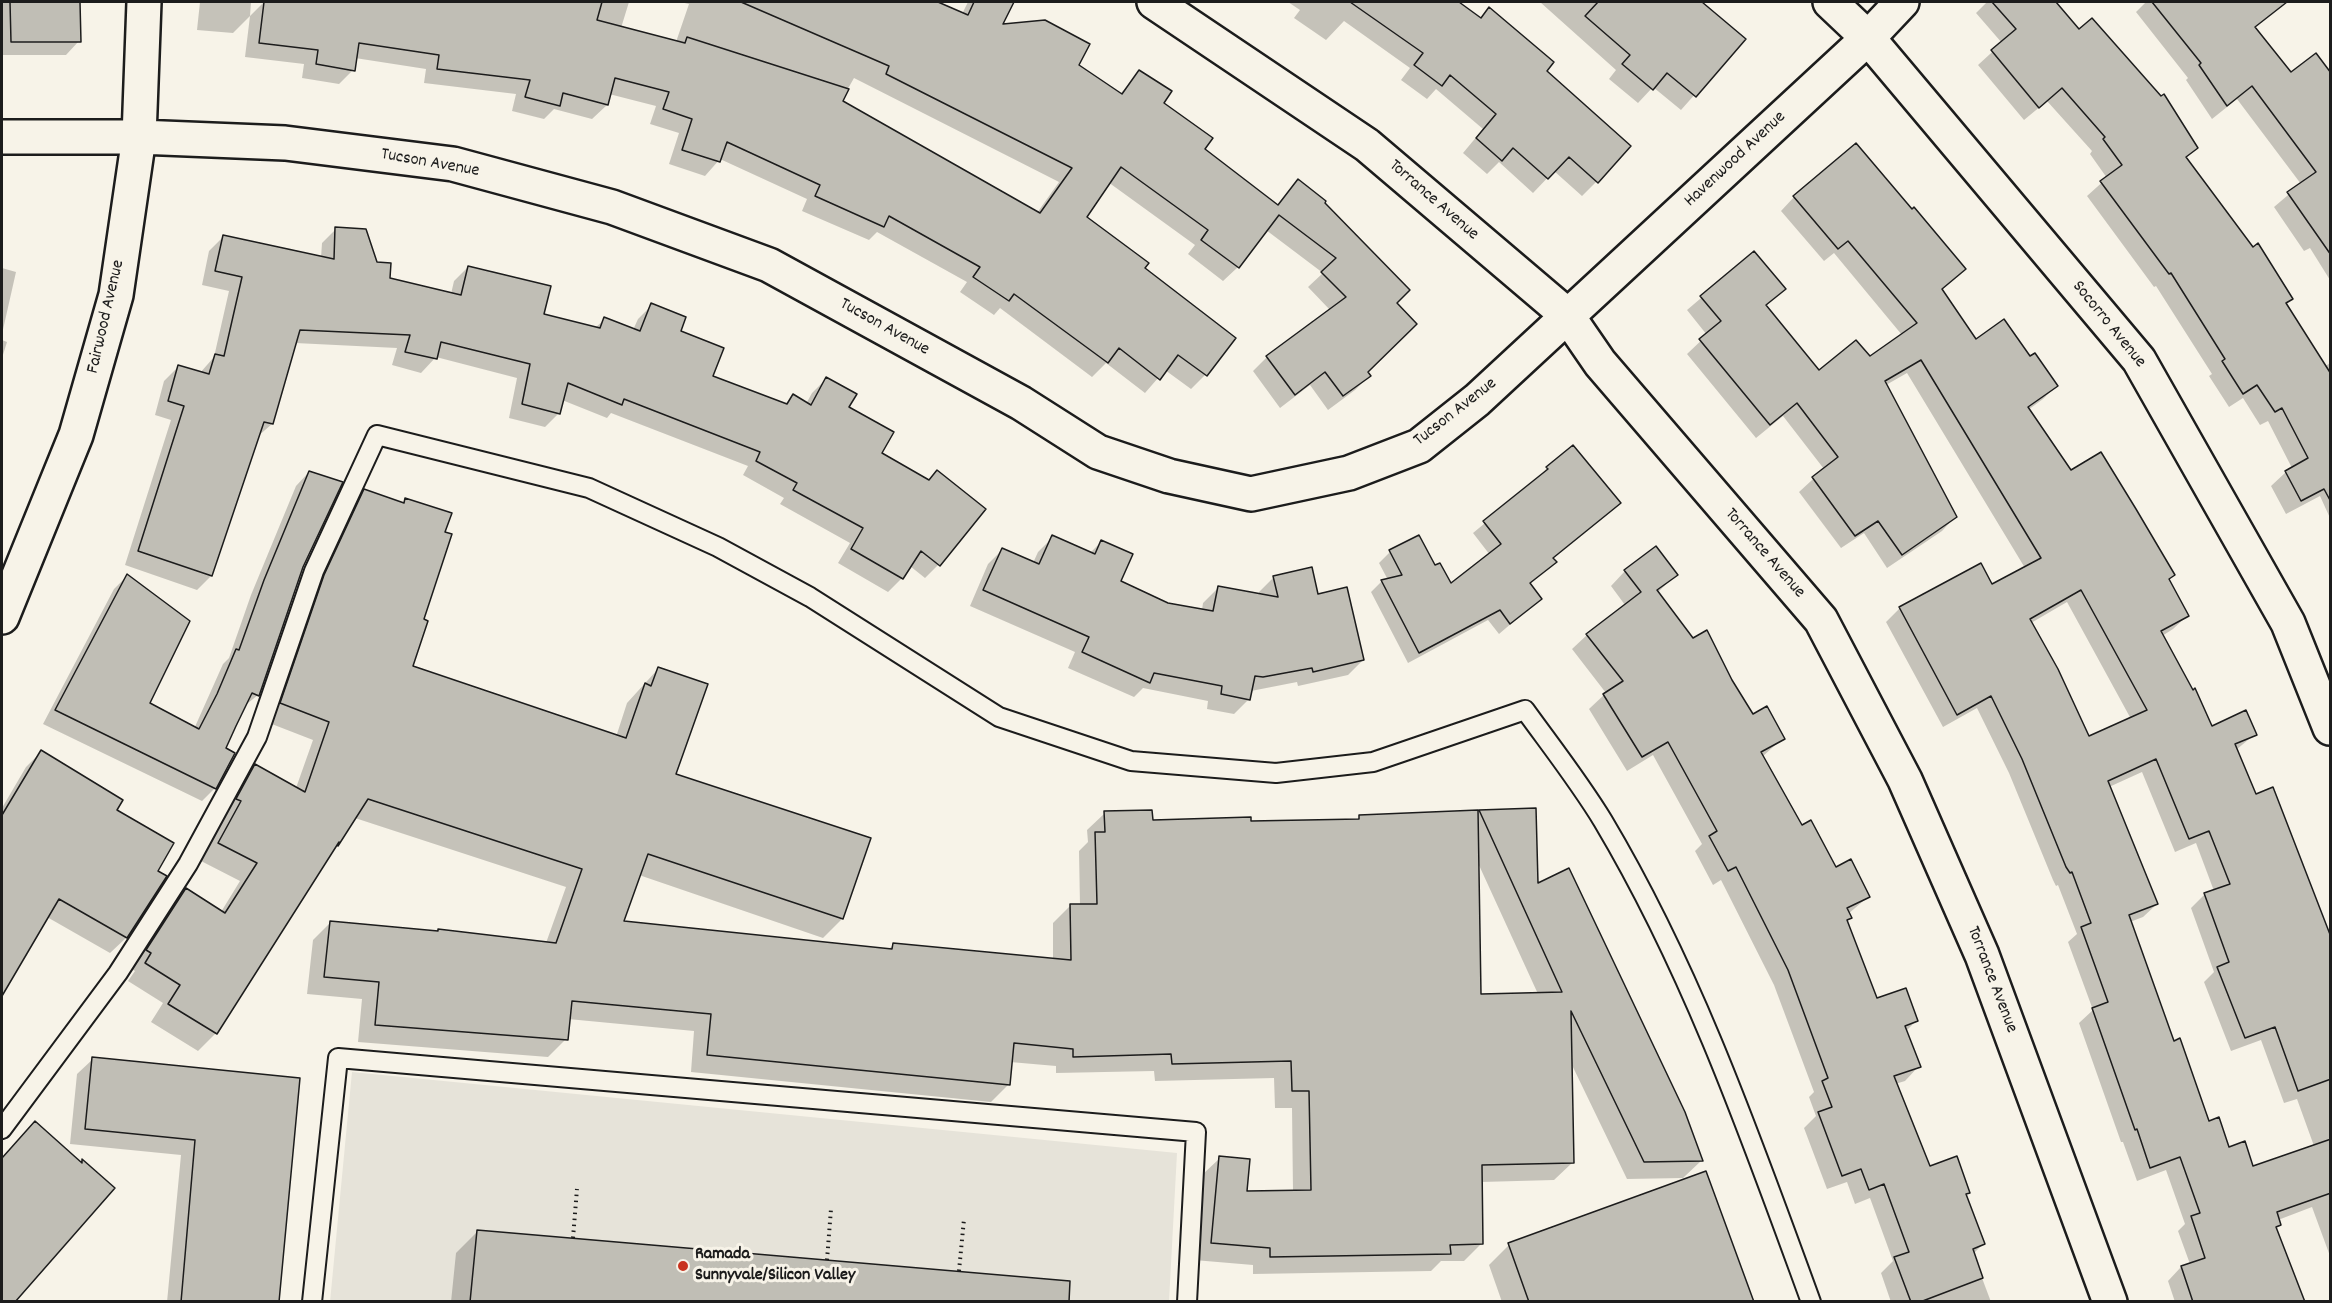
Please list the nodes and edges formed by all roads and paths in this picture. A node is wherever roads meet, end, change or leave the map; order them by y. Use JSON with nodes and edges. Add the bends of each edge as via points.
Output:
{"nodes":[{"id":1,"x":144,"y":2,"type":"edge"},
{"id":2,"x":1154,"y":2,"type":"edge"},
{"id":3,"x":1830,"y":2,"type":"edge"},
{"id":4,"x":1902,"y":2,"type":"edge"},
{"id":5,"x":1868,"y":38,"type":"junction"},
{"id":6,"x":2,"y":137,"type":"edge"},
{"id":7,"x":139,"y":137,"type":"junction"},
{"id":8,"x":1567,"y":315,"type":"junction"},
{"id":9,"x":2,"y":617,"type":"edge"},
{"id":10,"x":2331,"y":728,"type":"edge"},
{"id":11,"x":2,"y":1129,"type":"edge"},
{"id":12,"x":577,"y":1189,"type":"dead end"},
{"id":13,"x":831,"y":1209,"type":"dead end"},
{"id":14,"x":964,"y":1219,"type":"dead end"},
{"id":15,"x":573,"y":1238,"type":"dead end"},
{"id":16,"x":827,"y":1260,"type":"dead end"},
{"id":17,"x":959,"y":1271,"type":"dead end"},
{"id":18,"x":312,"y":1302,"type":"edge"},
{"id":19,"x":1187,"y":1302,"type":"edge"},
{"id":20,"x":1810,"y":1302,"type":"edge"},
{"id":21,"x":2110,"y":1302,"type":"edge"}],
"edges":[{"from":1,"to":7,"type":"street","name":"Fairwood Avenue"},
{"from":2,"to":8,"type":"street","name":"Torrance Avenue","via":[[1367,145]]},
{"from":3,"to":5,"type":"street","name":"Socorro Avenue"},
{"from":4,"to":5,"type":"street","name":"Havenwood Avenue"},
{"from":5,"to":8,"type":"street","name":"Havenwood Avenue"},
{"from":5,"to":10,"type":"street","name":"Socorro Avenue","via":[[2139,360],[2288,623]]},
{"from":6,"to":7,"type":"street","name":"Tucson Avenue"},
{"from":7,"to":8,"type":"street","name":"Tucson Avenue","via":[[285,143],[453,164],[612,207],[769,265],[1022,403],[1098,452],[1169,476],[1251,494],[1349,473],[1419,446],[1477,400]]},
{"from":7,"to":9,"type":"street","name":"Fairwood Avenue","via":[[116,295],[76,435]]},
{"from":8,"to":21,"type":"street","name":"Torrance Avenue","via":[[1600,363],[1821,620],[1905,780],[1982,954]]},
{"from":11,"to":20,"type":"lane","via":[[118,973],[199,844],[257,737],[314,571],[377,435],[589,488],[717,547],[810,597],[999,717],[1131,762],[1276,773],[1373,762],[1525,710],[1603,820],[1654,916],[1704,1020],[1743,1115]]},
{"from":12,"to":15,"type":"path"},
{"from":13,"to":16,"type":"path"},
{"from":14,"to":17,"type":"path"},
{"from":18,"to":19,"type":"lane","via":[[338,1058],[1196,1132]]}]}
